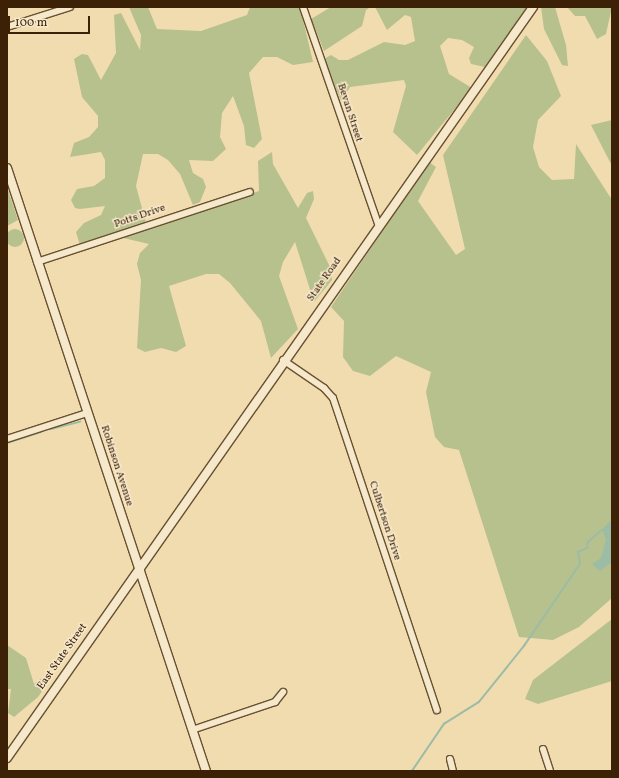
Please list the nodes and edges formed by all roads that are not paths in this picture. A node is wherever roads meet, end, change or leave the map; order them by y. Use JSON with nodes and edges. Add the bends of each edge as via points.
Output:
{"nodes":[{"id":1,"x":70,"y":7,"type":"edge"},
{"id":2,"x":303,"y":7,"type":"edge"},
{"id":3,"x":533,"y":7,"type":"edge"},
{"id":4,"x":7,"y":27,"type":"edge"},
{"id":5,"x":7,"y":168,"type":"edge"},
{"id":6,"x":250,"y":192,"type":"dead end"},
{"id":7,"x":378,"y":224,"type":"junction"},
{"id":8,"x":37,"y":262,"type":"junction"},
{"id":9,"x":283,"y":360,"type":"junction"},
{"id":10,"x":87,"y":413,"type":"junction"},
{"id":11,"x":7,"y":439,"type":"edge"},
{"id":12,"x":138,"y":568,"type":"junction"},
{"id":13,"x":283,"y":692,"type":"dead end"},
{"id":14,"x":437,"y":710,"type":"dead end"},
{"id":15,"x":192,"y":730,"type":"junction"},
{"id":16,"x":543,"y":749,"type":"dead end"},
{"id":17,"x":7,"y":758,"type":"edge"},
{"id":18,"x":450,"y":759,"type":"dead end"},
{"id":19,"x":206,"y":771,"type":"edge"},
{"id":20,"x":453,"y":771,"type":"edge"},
{"id":21,"x":550,"y":771,"type":"edge"}],
"edges":[{"from":1,"to":4,"type":"street"},
{"from":2,"to":7,"type":"street","name":"Bevan Street"},
{"from":3,"to":7,"type":"street","name":"State Road"},
{"from":5,"to":8,"type":"street","name":"Robinson Avenue"},
{"from":6,"to":8,"type":"street","name":"Potts Drive"},
{"from":7,"to":9,"type":"street","name":"State Road"},
{"from":8,"to":10,"type":"street","name":"Robinson Avenue"},
{"from":9,"to":12,"type":"street","name":"State Road"},
{"from":9,"to":14,"type":"street","name":"Culbertson Drive","via":[[324,388],[333,398]]},
{"from":10,"to":11,"type":"street"},
{"from":10,"to":12,"type":"street","name":"Robinson Avenue"},
{"from":12,"to":15,"type":"street","name":"Robinson Avenue"},
{"from":12,"to":17,"type":"street","name":"East State Street"},
{"from":13,"to":15,"type":"street","via":[[275,702]]},
{"from":15,"to":19,"type":"street","name":"Robinson Avenue"},
{"from":16,"to":21,"type":"street"},
{"from":18,"to":20,"type":"street"}]}
